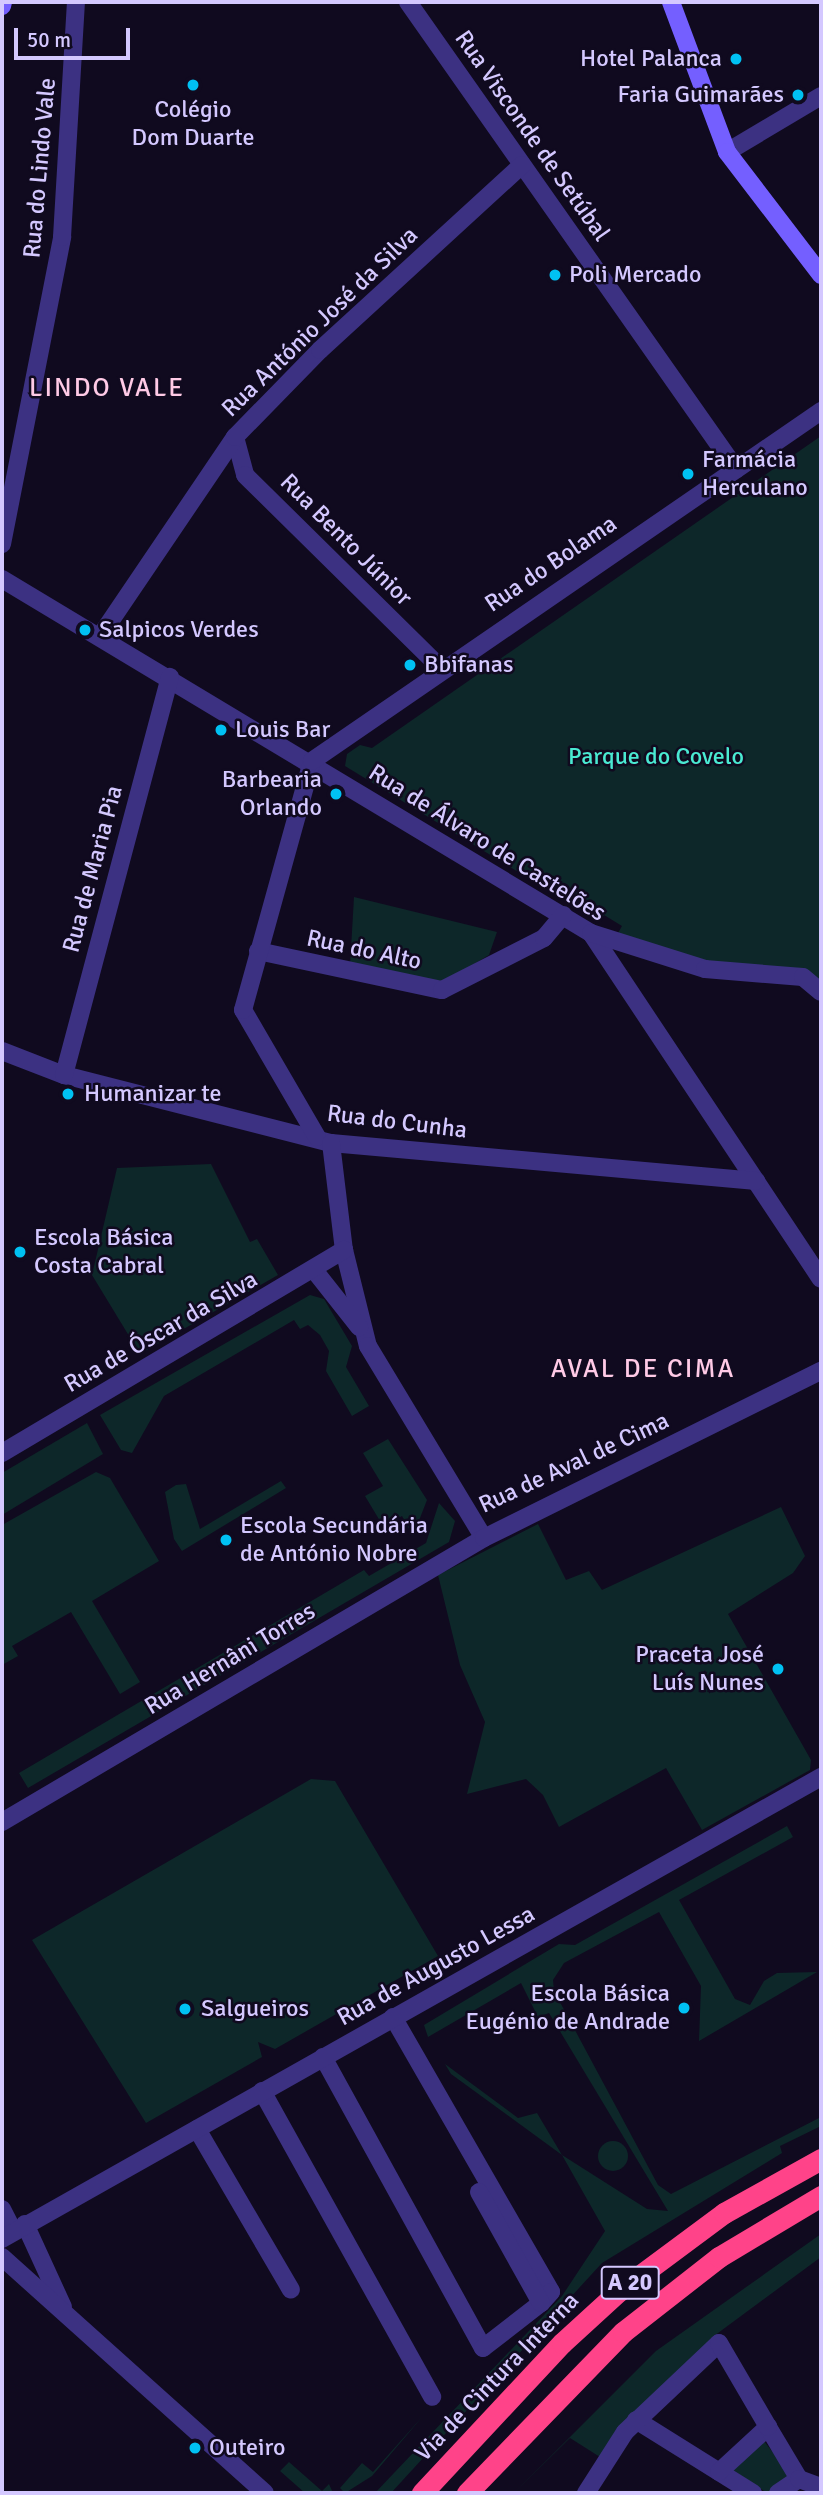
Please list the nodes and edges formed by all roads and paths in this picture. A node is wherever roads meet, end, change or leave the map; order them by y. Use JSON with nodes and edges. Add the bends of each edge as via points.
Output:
{"nodes":[{"id":1,"x":76,"y":2,"type":"edge"},
{"id":2,"x":408,"y":2,"type":"edge"},
{"id":3,"x":671,"y":2,"type":"edge"},
{"id":4,"x":821,"y":96,"type":"edge"},
{"id":5,"x":727,"y":152,"type":"junction"},
{"id":6,"x":522,"y":165,"type":"junction"},
{"id":7,"x":821,"y":275,"type":"edge"},
{"id":8,"x":821,"y":411,"type":"edge"},
{"id":9,"x":235,"y":437,"type":"junction"},
{"id":10,"x":736,"y":469,"type":"junction"},
{"id":11,"x":2,"y":544,"type":"edge"},
{"id":12,"x":2,"y":579,"type":"edge"},
{"id":13,"x":101,"y":635,"type":"junction"},
{"id":14,"x":441,"y":668,"type":"junction"},
{"id":15,"x":170,"y":677,"type":"junction"},
{"id":16,"x":312,"y":761,"type":"junction"},
{"id":17,"x":563,"y":915,"type":"junction"},
{"id":18,"x":591,"y":933,"type":"junction"},
{"id":19,"x":258,"y":951,"type":"junction"},
{"id":20,"x":821,"y":992,"type":"edge"},
{"id":21,"x":2,"y":1051,"type":"edge"},
{"id":22,"x":64,"y":1075,"type":"junction"},
{"id":23,"x":324,"y":1140,"type":"junction"},
{"id":24,"x":755,"y":1181,"type":"junction"},
{"id":25,"x":344,"y":1250,"type":"junction"},
{"id":26,"x":314,"y":1270,"type":"junction"},
{"id":27,"x":821,"y":1279,"type":"edge"},
{"id":28,"x":363,"y":1332,"type":"junction"},
{"id":29,"x":821,"y":1371,"type":"edge"},
{"id":30,"x":2,"y":1453,"type":"edge"},
{"id":31,"x":484,"y":1538,"type":"junction"},
{"id":32,"x":821,"y":1777,"type":"edge"},
{"id":33,"x":2,"y":1822,"type":"edge"},
{"id":34,"x":393,"y":2017,"type":"junction"},
{"id":35,"x":323,"y":2057,"type":"junction"},
{"id":36,"x":262,"y":2091,"type":"junction"},
{"id":37,"x":197,"y":2129,"type":"junction"},
{"id":38,"x":821,"y":2159,"type":"edge"},
{"id":39,"x":479,"y":2192,"type":"dead end"},
{"id":40,"x":817,"y":2199,"type":"edge"},
{"id":41,"x":2,"y":2210,"type":"edge"},
{"id":42,"x":13,"y":2231,"type":"edge"},
{"id":43,"x":2,"y":2257,"type":"edge"},
{"id":44,"x":291,"y":2290,"type":"dead end"},
{"id":45,"x":541,"y":2303,"type":"junction"},
{"id":46,"x":65,"y":2310,"type":"junction"},
{"id":47,"x":432,"y":2397,"type":"dead end"},
{"id":48,"x":636,"y":2420,"type":"junction"},
{"id":49,"x":768,"y":2427,"type":"junction"},
{"id":50,"x":719,"y":2472,"type":"junction"},
{"id":51,"x":799,"y":2479,"type":"junction"},
{"id":52,"x":821,"y":2487,"type":"edge"},
{"id":53,"x":265,"y":2493,"type":"edge"},
{"id":54,"x":422,"y":2493,"type":"edge"},
{"id":55,"x":467,"y":2493,"type":"edge"},
{"id":56,"x":586,"y":2493,"type":"edge"},
{"id":57,"x":753,"y":2493,"type":"edge"},
{"id":58,"x":778,"y":2493,"type":"edge"}],
"edges":[{"from":1,"to":11,"type":"street","name":"Rua do Lindo Vale","via":[[62,237]]},
{"from":2,"to":6,"type":"street","name":"Rua Visconde de Setúbal"},
{"from":3,"to":5,"type":"main road"},
{"from":4,"to":5,"type":"street"},
{"from":5,"to":7,"type":"main road"},
{"from":6,"to":9,"type":"street","name":"Rua António José da Silva","via":[[320,350]]},
{"from":6,"to":10,"type":"street","name":"Rua Visconde de Setúbal"},
{"from":8,"to":10,"type":"street","name":"Rua do Bolama"},
{"from":9,"to":13,"type":"street","name":"Rua António José da Silva"},
{"from":9,"to":14,"type":"street","name":"Rua Bento Júnior","via":[[245,475]]},
{"from":10,"to":14,"type":"street","name":"Rua do Bolama"},
{"from":12,"to":13,"type":"street","name":"Rua de Álvaro de Castelões"},
{"from":13,"to":15,"type":"street","name":"Rua de Álvaro de Castelões"},
{"from":14,"to":16,"type":"street","name":"Rua do Bolama"},
{"from":15,"to":16,"type":"street","name":"Rua de Álvaro de Castelões"},
{"from":15,"to":22,"type":"street","name":"Rua de Maria Pia"},
{"from":16,"to":17,"type":"street","name":"Rua de Álvaro de Castelões"},
{"from":16,"to":19,"type":"street"},
{"from":17,"to":18,"type":"street","name":"Rua de Álvaro de Castelões"},
{"from":17,"to":19,"type":"street","name":"Rua do Alto","via":[[544,939],[442,990]]},
{"from":18,"to":20,"type":"street","via":[[705,968],[803,977]]},
{"from":18,"to":24,"type":"street","name":"Rua de Álvaro de Castelões"},
{"from":19,"to":23,"type":"street","via":[[244,1020]]},
{"from":21,"to":22,"type":"street","name":"Rua do Cunha"},
{"from":22,"to":23,"type":"street","name":"Rua do Cunha"},
{"from":23,"to":24,"type":"street","name":"Rua do Cunha"},
{"from":23,"to":25,"type":"street","name":"Rua de Aval de Cima"},
{"from":24,"to":27,"type":"street","name":"Rua de Álvaro de Castelões"},
{"from":25,"to":26,"type":"street","name":"Rua de Óscar da Silva"},
{"from":25,"to":28,"type":"street","name":"Rua de Aval de Cima"},
{"from":26,"to":28,"type":"street","name":"Rua de Aval de Cima"},
{"from":26,"to":30,"type":"street","name":"Rua de Óscar da Silva"},
{"from":28,"to":31,"type":"street","name":"Rua de Aval de Cima"},
{"from":29,"to":31,"type":"street","name":"Rua de Aval de Cima"},
{"from":31,"to":33,"type":"street","name":"Rua Hernâni Torres"},
{"from":32,"to":34,"type":"street","name":"Rua de Augusto Lessa"},
{"from":34,"to":35,"type":"street","name":"Rua de Augusto Lessa"},
{"from":34,"to":45,"type":"street","via":[[551,2292]]},
{"from":35,"to":36,"type":"street","name":"Rua de Augusto Lessa"},
{"from":35,"to":45,"type":"street","via":[[416,2214],[483,2348]]},
{"from":36,"to":37,"type":"street","name":"Rua de Augusto Lessa"},
{"from":36,"to":47,"type":"street"},
{"from":37,"to":42,"type":"street","name":"Rua de Augusto Lessa"},
{"from":37,"to":44,"type":"street"},
{"from":38,"to":54,"type":"highway","name":"Via de Cintura Interna","number":"A 20","via":[[724,2213],[619,2291],[562,2343]]},
{"from":39,"to":45,"type":"street"},
{"from":40,"to":55,"type":"highway","number":"A 20","via":[[719,2257],[623,2332]]},
{"from":41,"to":42,"type":"street"},
{"from":42,"to":46,"type":"street"},
{"from":43,"to":46,"type":"street"},
{"from":46,"to":53,"type":"street"},
{"from":48,"to":49,"type":"street","via":[[719,2343]]},
{"from":48,"to":50,"type":"street"},
{"from":48,"to":56,"type":"street"},
{"from":49,"to":50,"type":"street"},
{"from":49,"to":51,"type":"street"},
{"from":50,"to":57,"type":"street"},
{"from":51,"to":52,"type":"street"},
{"from":51,"to":58,"type":"street"}]}
